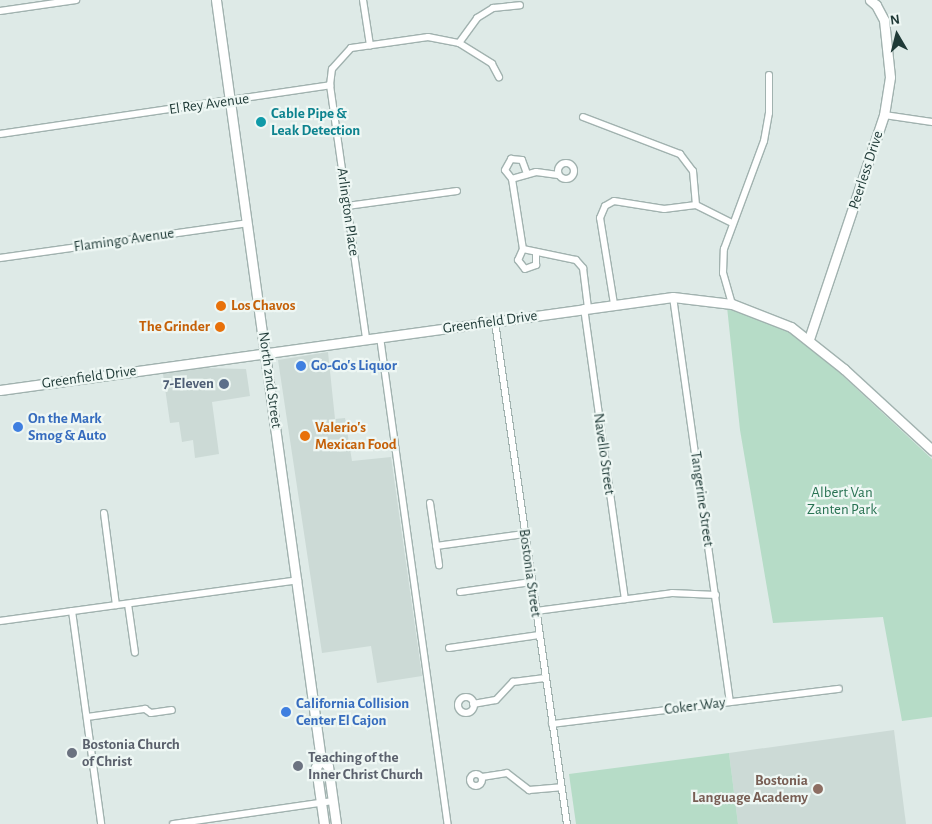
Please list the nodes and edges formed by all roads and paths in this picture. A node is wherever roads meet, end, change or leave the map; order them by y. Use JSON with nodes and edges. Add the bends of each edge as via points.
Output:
{"nodes":[{"id":1,"x":76,"y":0,"type":"edge"},
{"id":2,"x":216,"y":0,"type":"edge"},
{"id":3,"x":363,"y":0,"type":"edge"},
{"id":4,"x":870,"y":0,"type":"edge"},
{"id":5,"x":520,"y":4,"type":"dead end"},
{"id":6,"x":0,"y":11,"type":"edge"},
{"id":7,"x":459,"y":43,"type":"junction"},
{"id":8,"x":370,"y":45,"type":"junction"},
{"id":9,"x":769,"y":75,"type":"dead end"},
{"id":10,"x":499,"y":77,"type":"dead end"},
{"id":11,"x":330,"y":85,"type":"junction"},
{"id":12,"x":230,"y":102,"type":"junction"},
{"id":13,"x":884,"y":115,"type":"junction"},
{"id":14,"x":583,"y":117,"type":"dead end"},
{"id":15,"x":932,"y":122,"type":"edge"},
{"id":16,"x":0,"y":134,"type":"edge"},
{"id":17,"x":527,"y":174,"type":"junction"},
{"id":18,"x":558,"y":175,"type":"dead end"},
{"id":19,"x":512,"y":179,"type":"junction"},
{"id":20,"x":457,"y":191,"type":"dead end"},
{"id":21,"x":696,"y":204,"type":"junction"},
{"id":22,"x":347,"y":206,"type":"junction"},
{"id":23,"x":248,"y":223,"type":"junction"},
{"id":24,"x":732,"y":223,"type":"junction"},
{"id":25,"x":523,"y":249,"type":"junction"},
{"id":26,"x":536,"y":252,"type":"junction"},
{"id":27,"x":0,"y":258,"type":"edge"},
{"id":28,"x":673,"y":297,"type":"junction"},
{"id":29,"x":614,"y":304,"type":"junction"},
{"id":30,"x":732,"y":304,"type":"junction"},
{"id":31,"x":586,"y":308,"type":"junction"},
{"id":32,"x":495,"y":322,"type":"junction"},
{"id":33,"x":380,"y":337,"type":"junction"},
{"id":34,"x":366,"y":338,"type":"junction"},
{"id":35,"x":809,"y":339,"type":"junction"},
{"id":36,"x":266,"y":351,"type":"junction"},
{"id":37,"x":0,"y":390,"type":"edge"},
{"id":38,"x":930,"y":446,"type":"edge"},
{"id":39,"x":430,"y":503,"type":"dead end"},
{"id":40,"x":104,"y":513,"type":"dead end"},
{"id":41,"x":524,"y":534,"type":"junction"},
{"id":42,"x":436,"y":546,"type":"junction"},
{"id":43,"x":439,"y":565,"type":"dead end"},
{"id":44,"x":298,"y":580,"type":"junction"},
{"id":45,"x":531,"y":582,"type":"junction"},
{"id":46,"x":460,"y":592,"type":"dead end"},
{"id":47,"x":716,"y":595,"type":"junction"},
{"id":48,"x":624,"y":599,"type":"junction"},
{"id":49,"x":128,"y":604,"type":"junction"},
{"id":50,"x":116,"y":605,"type":"junction"},
{"id":51,"x":72,"y":612,"type":"junction"},
{"id":52,"x":536,"y":612,"type":"junction"},
{"id":53,"x":0,"y":621,"type":"edge"},
{"id":54,"x":539,"y":635,"type":"junction"},
{"id":55,"x":449,"y":648,"type":"dead end"},
{"id":56,"x":135,"y":653,"type":"dead end"},
{"id":57,"x":546,"y":678,"type":"junction"},
{"id":58,"x":839,"y":690,"type":"dead end"},
{"id":59,"x":730,"y":702,"type":"junction"},
{"id":60,"x":473,"y":704,"type":"dead end"},
{"id":61,"x":172,"y":710,"type":"dead end"},
{"id":62,"x":87,"y":717,"type":"junction"},
{"id":63,"x":552,"y":724,"type":"junction"},
{"id":64,"x":321,"y":760,"type":"junction"},
{"id":65,"x":482,"y":777,"type":"dead end"},
{"id":66,"x":561,"y":787,"type":"junction"},
{"id":67,"x":333,"y":801,"type":"junction"},
{"id":68,"x":321,"y":802,"type":"junction"},
{"id":69,"x":101,"y":824,"type":"edge"},
{"id":70,"x":173,"y":824,"type":"edge"},
{"id":71,"x":324,"y":824,"type":"edge"},
{"id":72,"x":331,"y":824,"type":"edge"},
{"id":73,"x":336,"y":824,"type":"edge"},
{"id":74,"x":448,"y":824,"type":"edge"},
{"id":75,"x":566,"y":824,"type":"edge"}],
"edges":[{"from":1,"to":6,"type":"street"},
{"from":2,"to":12,"type":"main road","name":"North 2nd Street"},
{"from":3,"to":8,"type":"street"},
{"from":4,"to":13,"type":"main road","name":"Peerless Drive","via":[[884,20],[890,77]]},
{"from":5,"to":7,"type":"street","via":[[493,8],[477,18]]},
{"from":7,"to":8,"type":"street","via":[[428,36]]},
{"from":7,"to":10,"type":"street","via":[[492,64]]},
{"from":8,"to":11,"type":"street","via":[[345,52],[332,69]]},
{"from":9,"to":24,"type":"street","via":[[769,113],[764,141]]},
{"from":11,"to":12,"type":"street","name":"El Rey Avenue"},
{"from":11,"to":22,"type":"street","name":"Arlington Place"},
{"from":12,"to":16,"type":"street","name":"El Rey Avenue"},
{"from":12,"to":23,"type":"main road","name":"North 2nd Street"},
{"from":13,"to":15,"type":"street"},
{"from":13,"to":35,"type":"main road","name":"Peerless Drive"},
{"from":14,"to":21,"type":"street","via":[[680,154],[693,171]]},
{"from":17,"to":18,"type":"street"},
{"from":17,"to":19,"type":"street"},
{"from":17,"to":19,"type":"street","via":[[522,160],[511,159],[505,170]]},
{"from":19,"to":25,"type":"street"},
{"from":20,"to":22,"type":"street"},
{"from":21,"to":24,"type":"street"},
{"from":21,"to":29,"type":"street","via":[[664,209],[614,201],[605,206],[600,218]]},
{"from":22,"to":34,"type":"street","name":"Arlington Place"},
{"from":23,"to":27,"type":"street","name":"Flamingo Avenue"},
{"from":23,"to":36,"type":"main road","name":"North 2nd Street"},
{"from":24,"to":30,"type":"street","via":[[723,261]]},
{"from":25,"to":26,"type":"street"},
{"from":25,"to":26,"type":"street","via":[[518,260],[525,269],[536,266]]},
{"from":26,"to":31,"type":"street","name":"Navello Street","via":[[576,260],[581,264]]},
{"from":28,"to":29,"type":"main road","name":"Greenfield Drive"},
{"from":28,"to":30,"type":"main road","name":"Greenfield Drive"},
{"from":28,"to":47,"type":"street","name":"Tangerine Street"},
{"from":29,"to":31,"type":"main road","name":"Greenfield Drive"},
{"from":30,"to":35,"type":"main road","name":"Greenfield Drive","via":[[791,327]]},
{"from":31,"to":32,"type":"main road","name":"Greenfield Drive"},
{"from":31,"to":48,"type":"street","name":"Navello Street"},
{"from":32,"to":33,"type":"main road","name":"Greenfield Drive"},
{"from":32,"to":41,"type":"street","name":"Bostonia Street"},
{"from":33,"to":34,"type":"main road","name":"Greenfield Drive"},
{"from":33,"to":74,"type":"street"},
{"from":34,"to":36,"type":"main road","name":"Greenfield Drive"},
{"from":35,"to":38,"type":"main road","name":"Greenfield Drive"},
{"from":36,"to":37,"type":"main road","name":"Greenfield Drive"},
{"from":36,"to":44,"type":"main road","name":"North 2nd Street"},
{"from":39,"to":42,"type":"street"},
{"from":40,"to":50,"type":"street"},
{"from":41,"to":42,"type":"street"},
{"from":41,"to":45,"type":"street","name":"Bostonia Street"},
{"from":42,"to":43,"type":"street"},
{"from":44,"to":49,"type":"street"},
{"from":44,"to":64,"type":"main road","name":"North 2nd Street"},
{"from":45,"to":46,"type":"street"},
{"from":45,"to":52,"type":"street","name":"Bostonia Street"},
{"from":47,"to":48,"type":"street","via":[[672,593]]},
{"from":47,"to":59,"type":"street","name":"Tangerine Street"},
{"from":48,"to":52,"type":"street"},
{"from":49,"to":50,"type":"street"},
{"from":49,"to":56,"type":"street"},
{"from":50,"to":51,"type":"street"},
{"from":51,"to":53,"type":"street"},
{"from":51,"to":62,"type":"street"},
{"from":52,"to":54,"type":"street","name":"Bostonia Street"},
{"from":54,"to":55,"type":"street"},
{"from":54,"to":57,"type":"street","name":"Bostonia Street"},
{"from":57,"to":60,"type":"street","via":[[513,682],[496,700]]},
{"from":57,"to":63,"type":"street","name":"Bostonia Street"},
{"from":58,"to":59,"type":"street","name":"Coker Way"},
{"from":59,"to":63,"type":"street","name":"Coker Way"},
{"from":61,"to":62,"type":"street","via":[[151,713],[145,709]]},
{"from":62,"to":69,"type":"street"},
{"from":63,"to":66,"type":"street","name":"Bostonia Street"},
{"from":64,"to":67,"type":"main road","name":"North 2nd Street","via":[[328,766]]},
{"from":64,"to":68,"type":"main road","name":"North 2nd Street","via":[[316,767]]},
{"from":65,"to":66,"type":"street","via":[[506,774],[529,790]]},
{"from":66,"to":75,"type":"street","name":"Bostonia Street"},
{"from":67,"to":68,"type":"street"},
{"from":67,"to":73,"type":"main road","name":"North 2nd Street"},
{"from":68,"to":70,"type":"street"},
{"from":68,"to":71,"type":"main road","name":"North 2nd Street"},
{"from":68,"to":72,"type":"main road","via":[[329,812]]}]}
